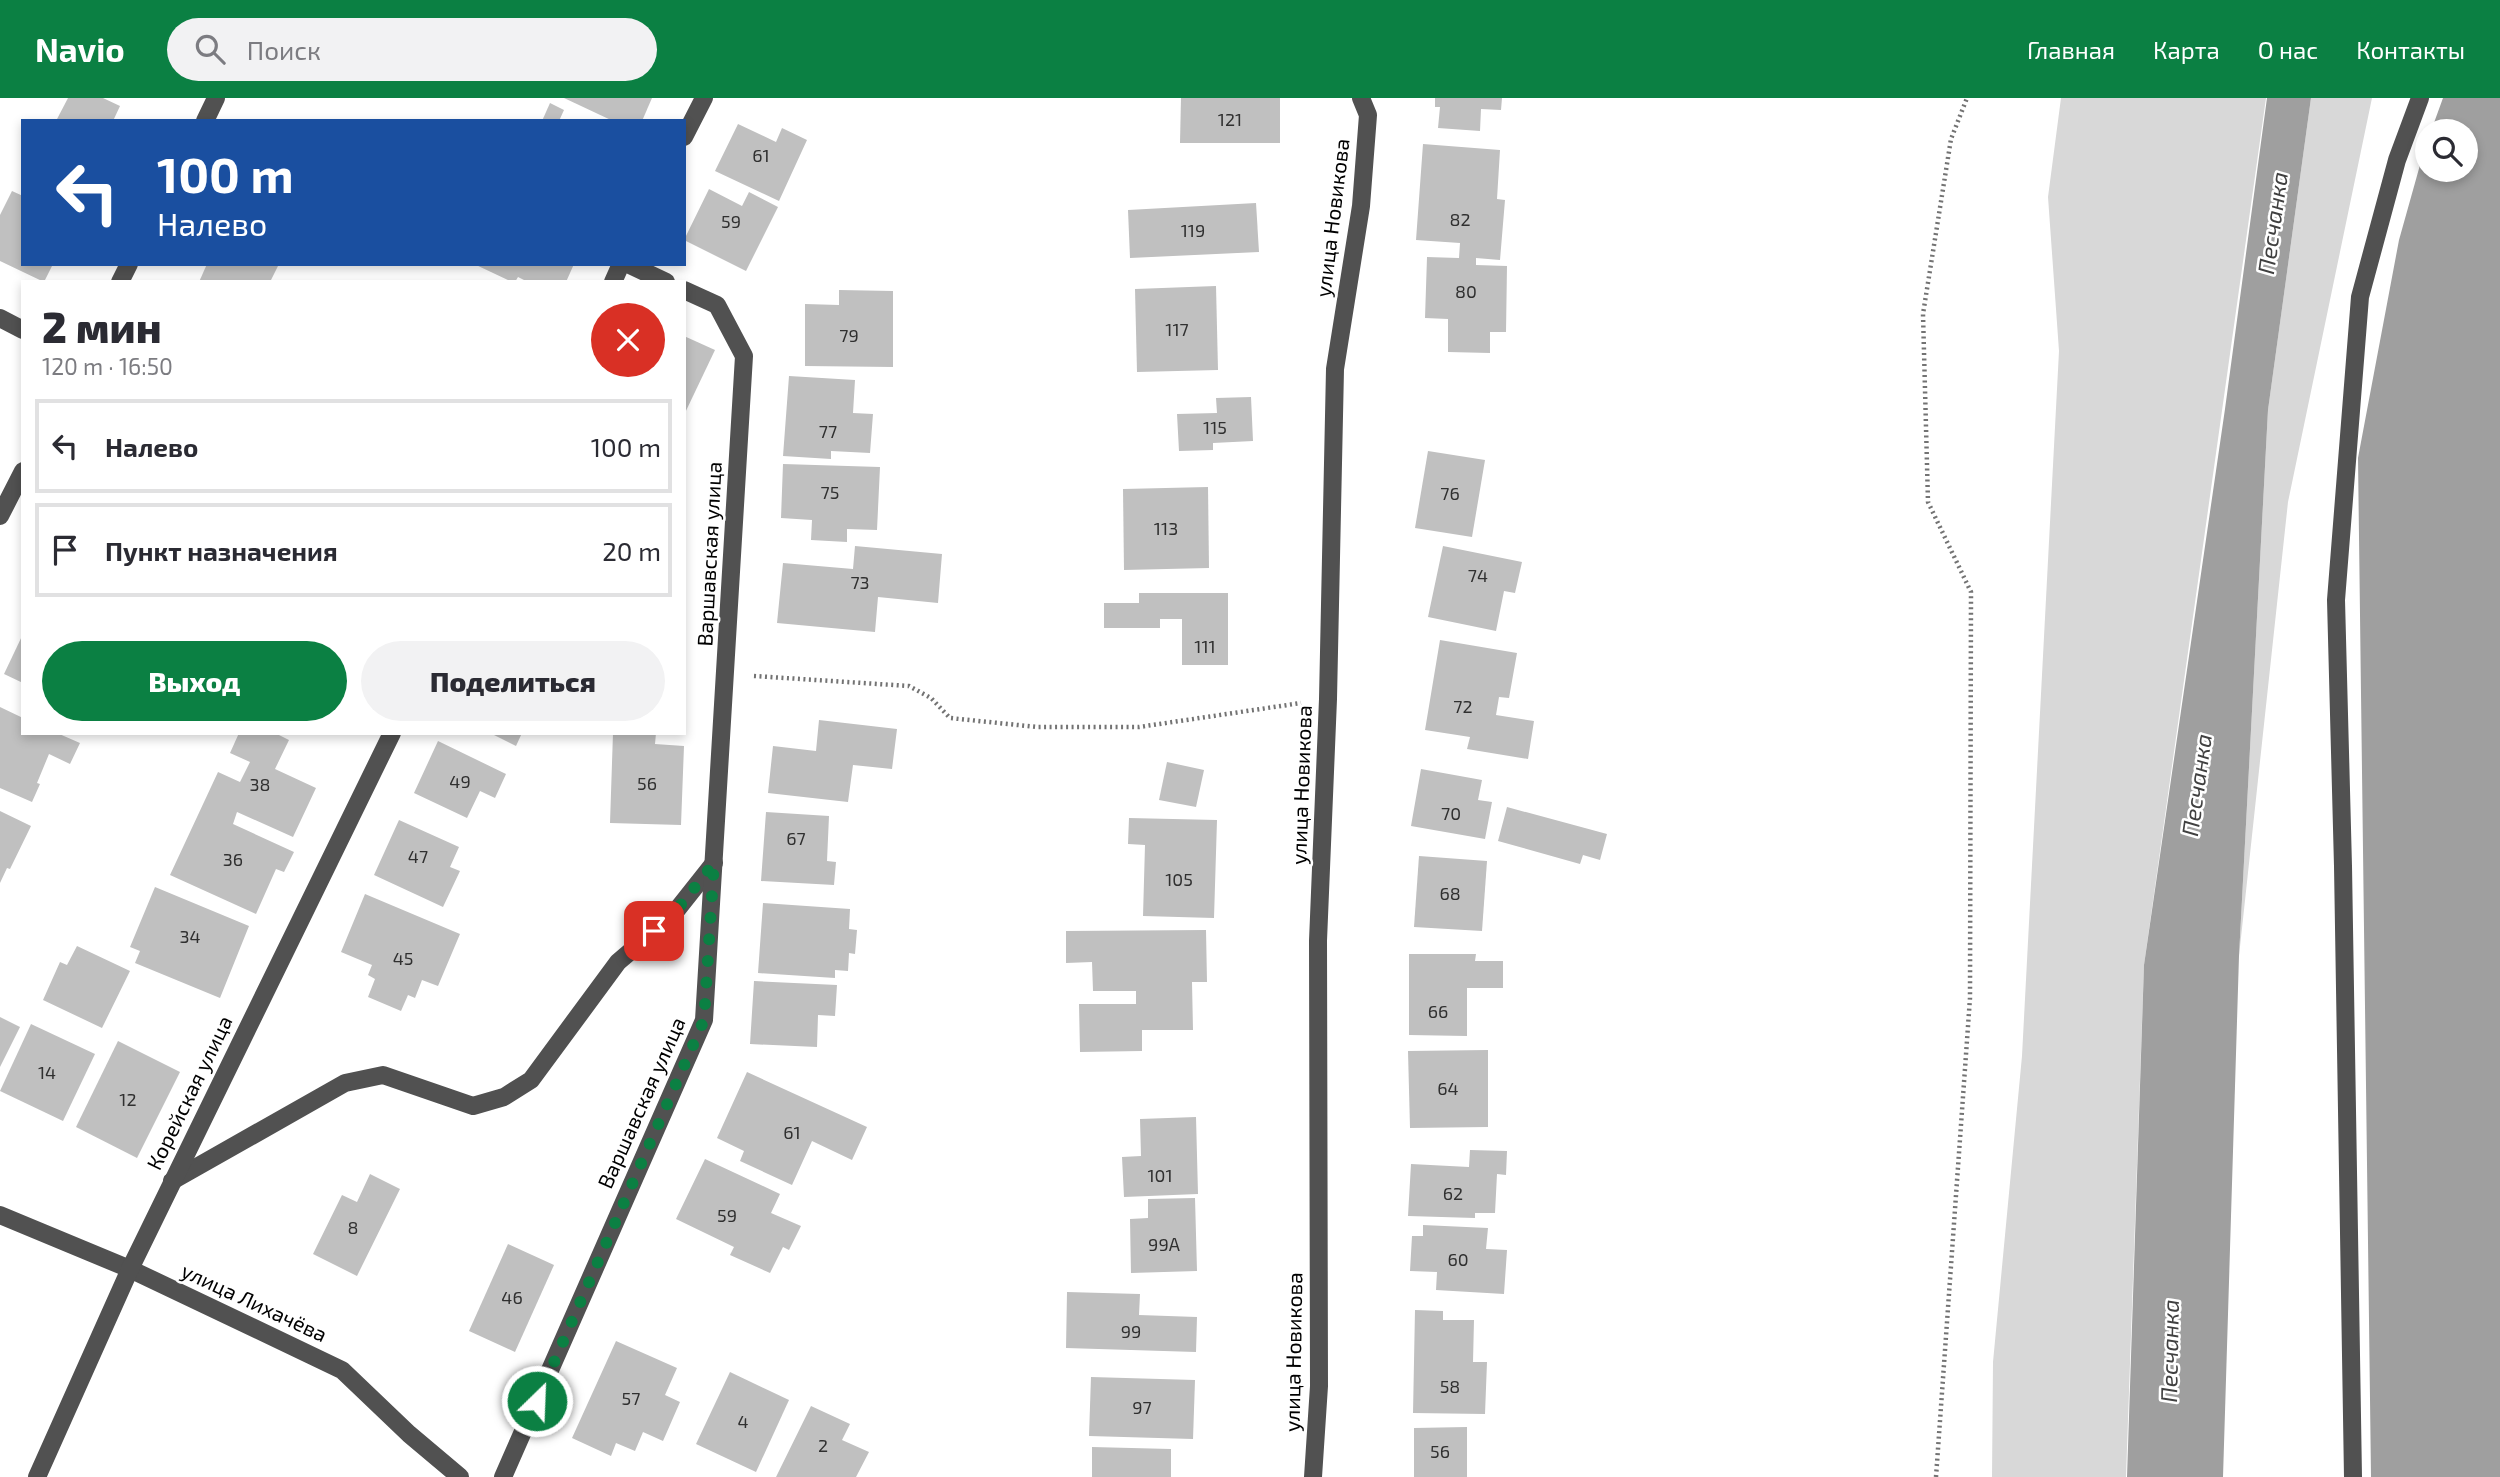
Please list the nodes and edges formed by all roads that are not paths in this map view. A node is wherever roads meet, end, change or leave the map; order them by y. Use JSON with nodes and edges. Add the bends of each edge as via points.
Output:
{"nodes":[{"id":1,"x":216,"y":98,"type":"edge"},
{"id":2,"x":704,"y":98,"type":"edge"},
{"id":3,"x":1361,"y":98,"type":"edge"},
{"id":4,"x":2420,"y":98,"type":"edge"},
{"id":5,"x":206,"y":119,"type":"edge"},
{"id":6,"x":686,"y":133,"type":"edge"},
{"id":7,"x":632,"y":266,"type":"edge"},
{"id":8,"x":662,"y":280,"type":"edge"},
{"id":9,"x":686,"y":291,"type":"edge"},
{"id":10,"x":0,"y":318,"type":"edge"},
{"id":11,"x":21,"y":329,"type":"edge"},
{"id":12,"x":21,"y":475,"type":"edge"},
{"id":13,"x":0,"y":516,"type":"edge"},
{"id":14,"x":390,"y":735,"type":"edge"},
{"id":15,"x":714,"y":863,"type":"junction"},
{"id":16,"x":172,"y":1181,"type":"junction"},
{"id":17,"x":0,"y":1215,"type":"edge"},
{"id":18,"x":130,"y":1269,"type":"junction"},
{"id":19,"x":37,"y":1477,"type":"edge"},
{"id":20,"x":460,"y":1477,"type":"edge"},
{"id":21,"x":503,"y":1477,"type":"edge"},
{"id":22,"x":1313,"y":1477,"type":"edge"},
{"id":23,"x":2353,"y":1477,"type":"edge"}],
"edges":[{"from":1,"to":5,"type":"street"},
{"from":2,"to":6,"type":"street"},
{"from":3,"to":22,"type":"street","name":"улица Новикова","via":[[1368,115],[1360,205],[1335,369],[1318,941],[1319,1386]]},
{"from":4,"to":23,"type":"street","via":[[2397,160],[2360,298],[2336,600]]},
{"from":7,"to":8,"type":"street"},
{"from":9,"to":15,"type":"street","name":"Варшавская улица","via":[[718,305],[744,356]]},
{"from":10,"to":11,"type":"street"},
{"from":12,"to":13,"type":"street"},
{"from":14,"to":16,"type":"street","name":"Корейская улица"},
{"from":15,"to":16,"type":"street","via":[[672,916],[618,962],[531,1080],[503,1097],[473,1106],[383,1075],[345,1083]]},
{"from":15,"to":21,"type":"street","name":"Варшавская улица","via":[[704,1020]]},
{"from":16,"to":18,"type":"street","name":"Корейская улица"},
{"from":17,"to":18,"type":"street","name":"улица Лихачёва"},
{"from":18,"to":19,"type":"street","name":"Корейская улица"},
{"from":18,"to":20,"type":"street","name":"улица Лихачёва","via":[[342,1370]]}]}
